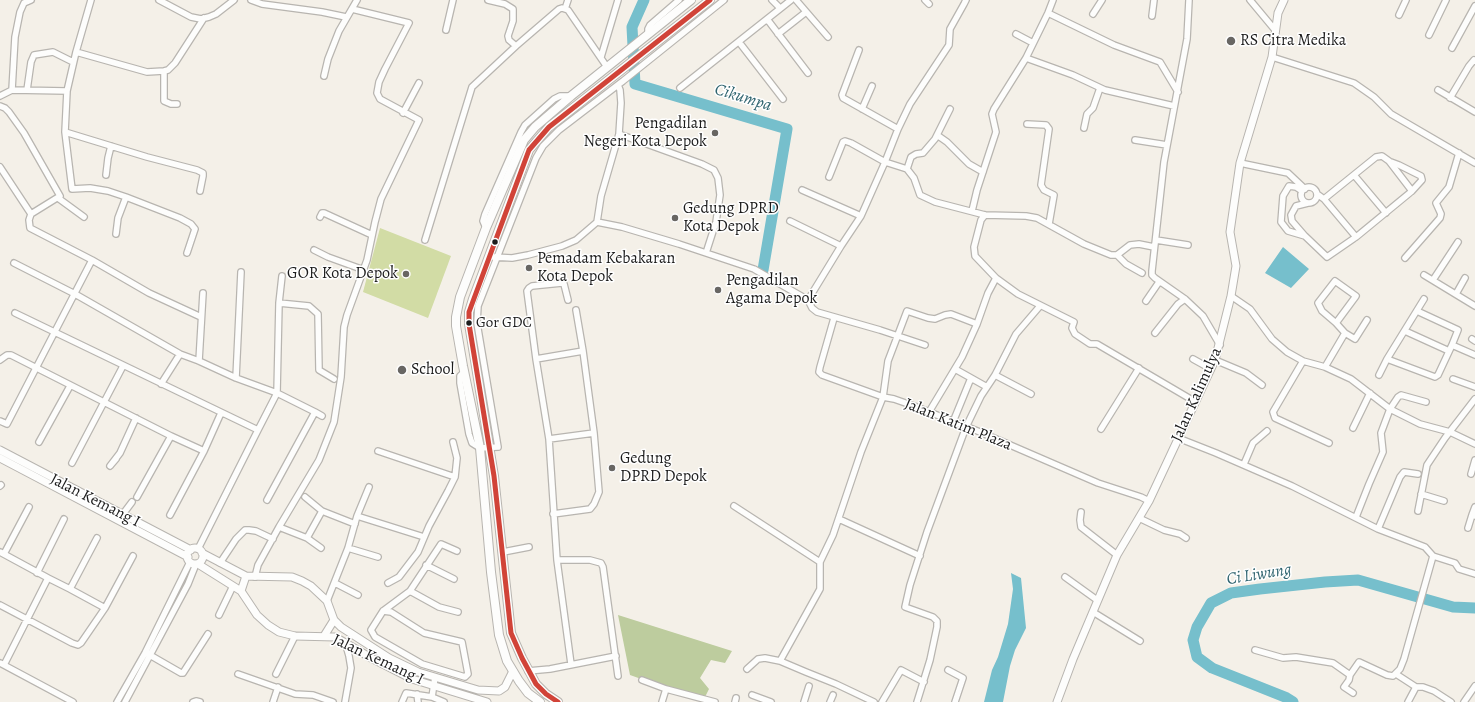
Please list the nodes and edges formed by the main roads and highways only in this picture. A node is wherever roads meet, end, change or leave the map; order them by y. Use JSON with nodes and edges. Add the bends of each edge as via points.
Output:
{"nodes":[{"id":1,"x":691,"y":0,"type":"edge"},
{"id":2,"x":710,"y":0,"type":"edge"},
{"id":3,"x":647,"y":36,"type":"junction"},
{"id":4,"x":652,"y":45,"type":"junction"},
{"id":5,"x":470,"y":269,"type":"junction"},
{"id":6,"x":482,"y":272,"type":"junction"},
{"id":7,"x":540,"y":702,"type":"edge"},
{"id":8,"x":558,"y":702,"type":"edge"}],
"edges":[{"from":1,"to":3,"type":"main road"},
{"from":2,"to":4,"type":"main road"},
{"from":3,"to":4,"type":"main road"},
{"from":3,"to":5,"type":"main road","via":[[571,96],[524,140]]},
{"from":4,"to":6,"type":"main road","via":[[549,127],[529,150]]},
{"from":5,"to":6,"type":"main road"},
{"from":5,"to":7,"type":"main road","via":[[460,296],[456,326],[480,448],[499,634],[507,661],[513,671],[528,693]]},
{"from":6,"to":8,"type":"main road","via":[[472,299],[469,324],[494,447],[512,633],[528,671],[541,689]]}]}
